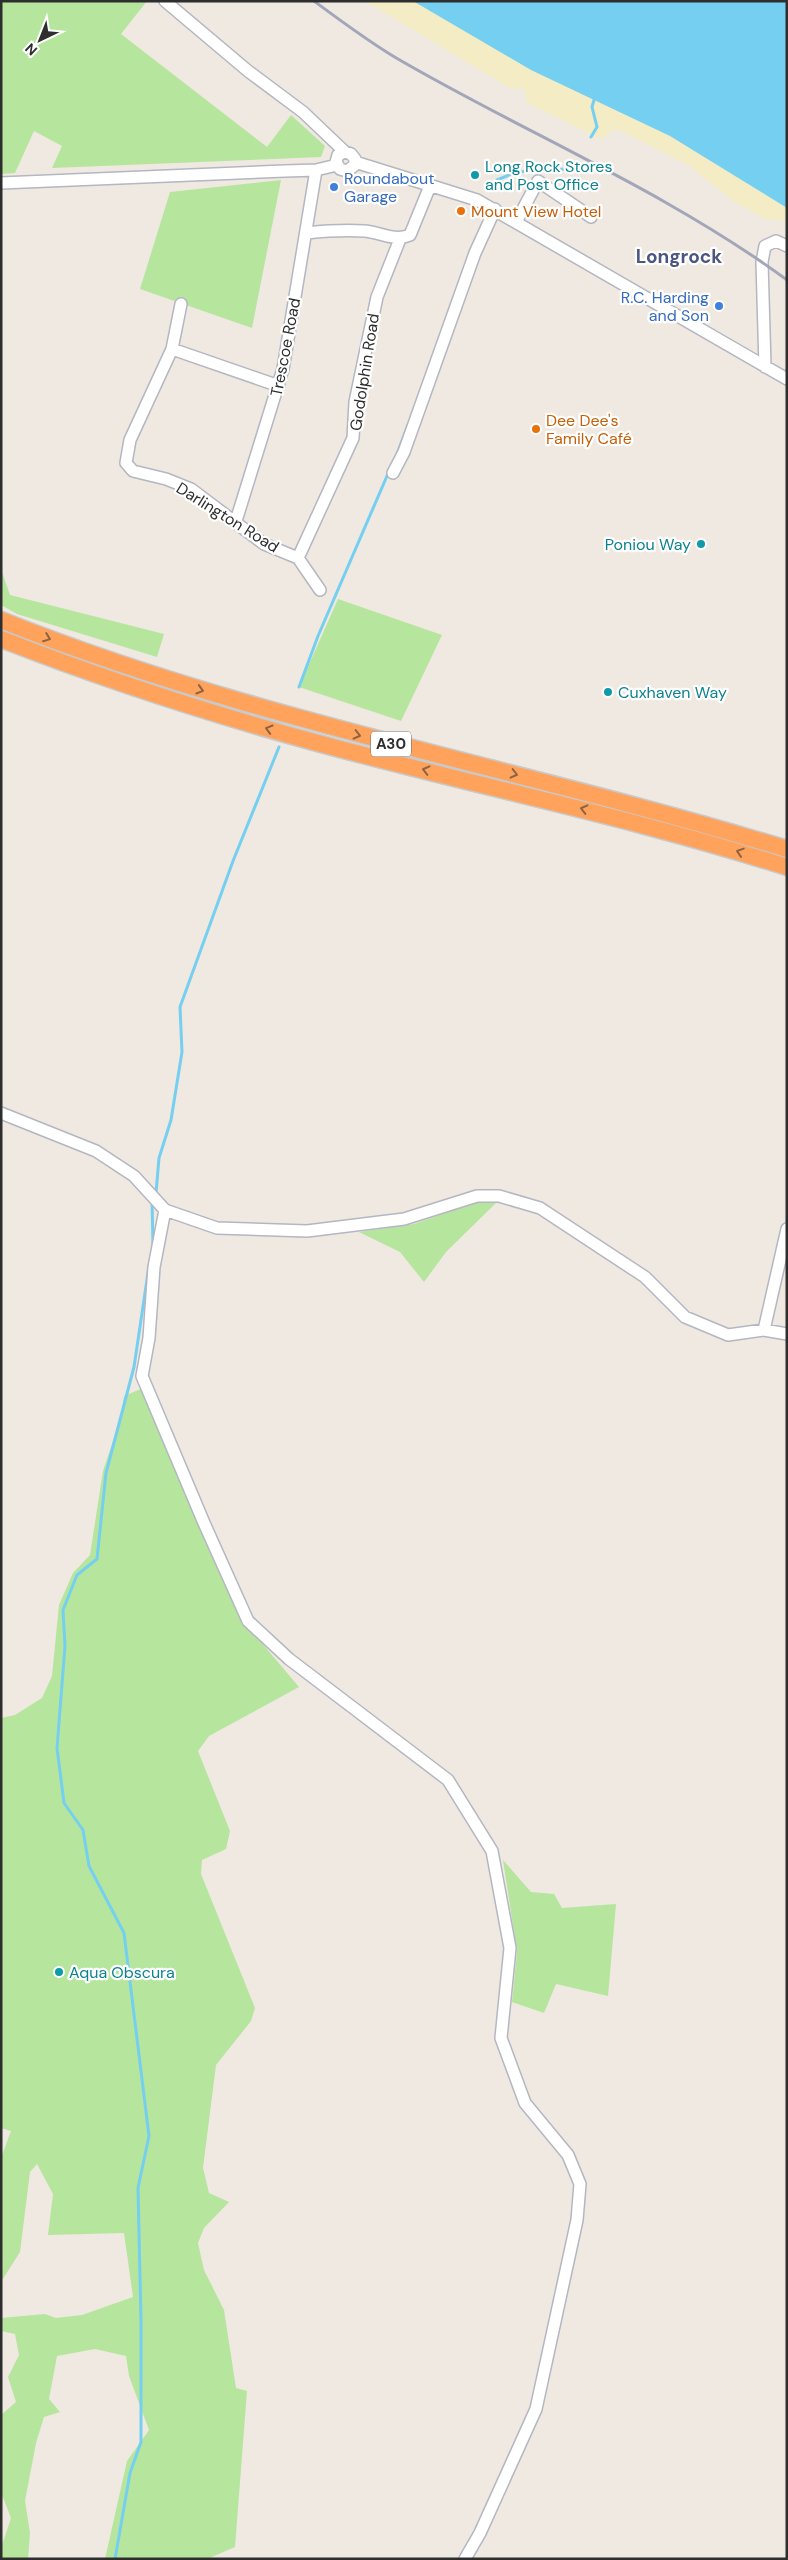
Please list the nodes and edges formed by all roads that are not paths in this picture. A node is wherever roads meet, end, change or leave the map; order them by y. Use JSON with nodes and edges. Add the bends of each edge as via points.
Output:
{"nodes":[{"id":1,"x":165,"y":1,"type":"edge"},
{"id":2,"x":345,"y":152,"type":"junction"},
{"id":3,"x":355,"y":162,"type":"junction"},
{"id":4,"x":337,"y":165,"type":"junction"},
{"id":5,"x":316,"y":170,"type":"junction"},
{"id":6,"x":1,"y":183,"type":"edge"},
{"id":7,"x":430,"y":186,"type":"junction"},
{"id":8,"x":495,"y":209,"type":"junction"},
{"id":9,"x":591,"y":217,"type":"dead end"},
{"id":10,"x":516,"y":222,"type":"junction"},
{"id":11,"x":307,"y":232,"type":"junction"},
{"id":12,"x":400,"y":239,"type":"junction"},
{"id":13,"x":787,"y":246,"type":"edge"},
{"id":14,"x":181,"y":304,"type":"dead end"},
{"id":15,"x":172,"y":349,"type":"junction"},
{"id":16,"x":765,"y":367,"type":"junction"},
{"id":17,"x":787,"y":379,"type":"edge"},
{"id":18,"x":278,"y":386,"type":"junction"},
{"id":19,"x":393,"y":472,"type":"dead end"},
{"id":20,"x":236,"y":520,"type":"junction"},
{"id":21,"x":298,"y":558,"type":"junction"},
{"id":22,"x":320,"y":590,"type":"dead end"},
{"id":23,"x":1,"y":620,"type":"edge"},
{"id":24,"x":1,"y":639,"type":"edge"},
{"id":25,"x":787,"y":849,"type":"edge"},
{"id":26,"x":787,"y":867,"type":"edge"},
{"id":27,"x":1,"y":1113,"type":"edge"},
{"id":28,"x":165,"y":1210,"type":"junction"},
{"id":29,"x":787,"y":1229,"type":"edge"},
{"id":30,"x":764,"y":1330,"type":"junction"},
{"id":31,"x":787,"y":1334,"type":"edge"},
{"id":32,"x":465,"y":2559,"type":"edge"}],
"edges":[{"from":1,"to":2,"type":"street","via":[[303,112]]},
{"from":2,"to":3,"type":"street","via":[[351,154]]},
{"from":2,"to":4,"type":"street","via":[[338,155]]},
{"from":3,"to":4,"type":"street","via":[[347,171],[340,170]]},
{"from":3,"to":7,"type":"street"},
{"from":4,"to":5,"type":"street"},
{"from":5,"to":6,"type":"street"},
{"from":5,"to":11,"type":"street","name":"Trescoe Road"},
{"from":7,"to":8,"type":"street","via":[[456,192]]},
{"from":7,"to":12,"type":"street","via":[[410,235]]},
{"from":8,"to":10,"type":"street"},
{"from":8,"to":19,"type":"street","via":[[475,253],[404,452]]},
{"from":9,"to":10,"type":"street","via":[[538,181]]},
{"from":10,"to":16,"type":"street"},
{"from":11,"to":12,"type":"street","via":[[366,231]]},
{"from":11,"to":18,"type":"street","name":"Trescoe Road"},
{"from":12,"to":21,"type":"street","name":"Godolphin Road","via":[[377,297],[356,402],[353,438]]},
{"from":13,"to":16,"type":"street","via":[[776,241],[764,246]]},
{"from":14,"to":15,"type":"street","name":"Darlington Road"},
{"from":15,"to":18,"type":"street"},
{"from":15,"to":20,"type":"street","name":"Darlington Road","via":[[130,440],[126,463],[133,471],[191,489]]},
{"from":16,"to":17,"type":"street"},
{"from":18,"to":20,"type":"street","name":"Trescoe Road"},
{"from":20,"to":21,"type":"street","name":"Darlington Road","via":[[264,544]]},
{"from":21,"to":22,"type":"street","name":"Darlington Road"},
{"from":23,"to":25,"type":"highway","number":"A30","one_way":true,"via":[[142,672],[248,705],[690,820]]},
{"from":26,"to":24,"type":"highway","number":"A30","one_way":true,"via":[[619,818],[220,716]]},
{"from":27,"to":28,"type":"street","via":[[112,1160],[134,1176]]},
{"from":28,"to":30,"type":"street","via":[[217,1228],[307,1232],[404,1219],[477,1196],[499,1196],[540,1208],[646,1277],[685,1317],[728,1336]]},
{"from":28,"to":32,"type":"street","via":[[154,1267],[149,1338],[142,1376],[204,1523],[248,1621],[289,1659],[448,1780],[492,1851],[510,1948],[501,2038],[525,2102],[568,2155],[580,2184],[577,2220],[536,2409]]},
{"from":29,"to":30,"type":"street"},
{"from":30,"to":31,"type":"street"}]}
